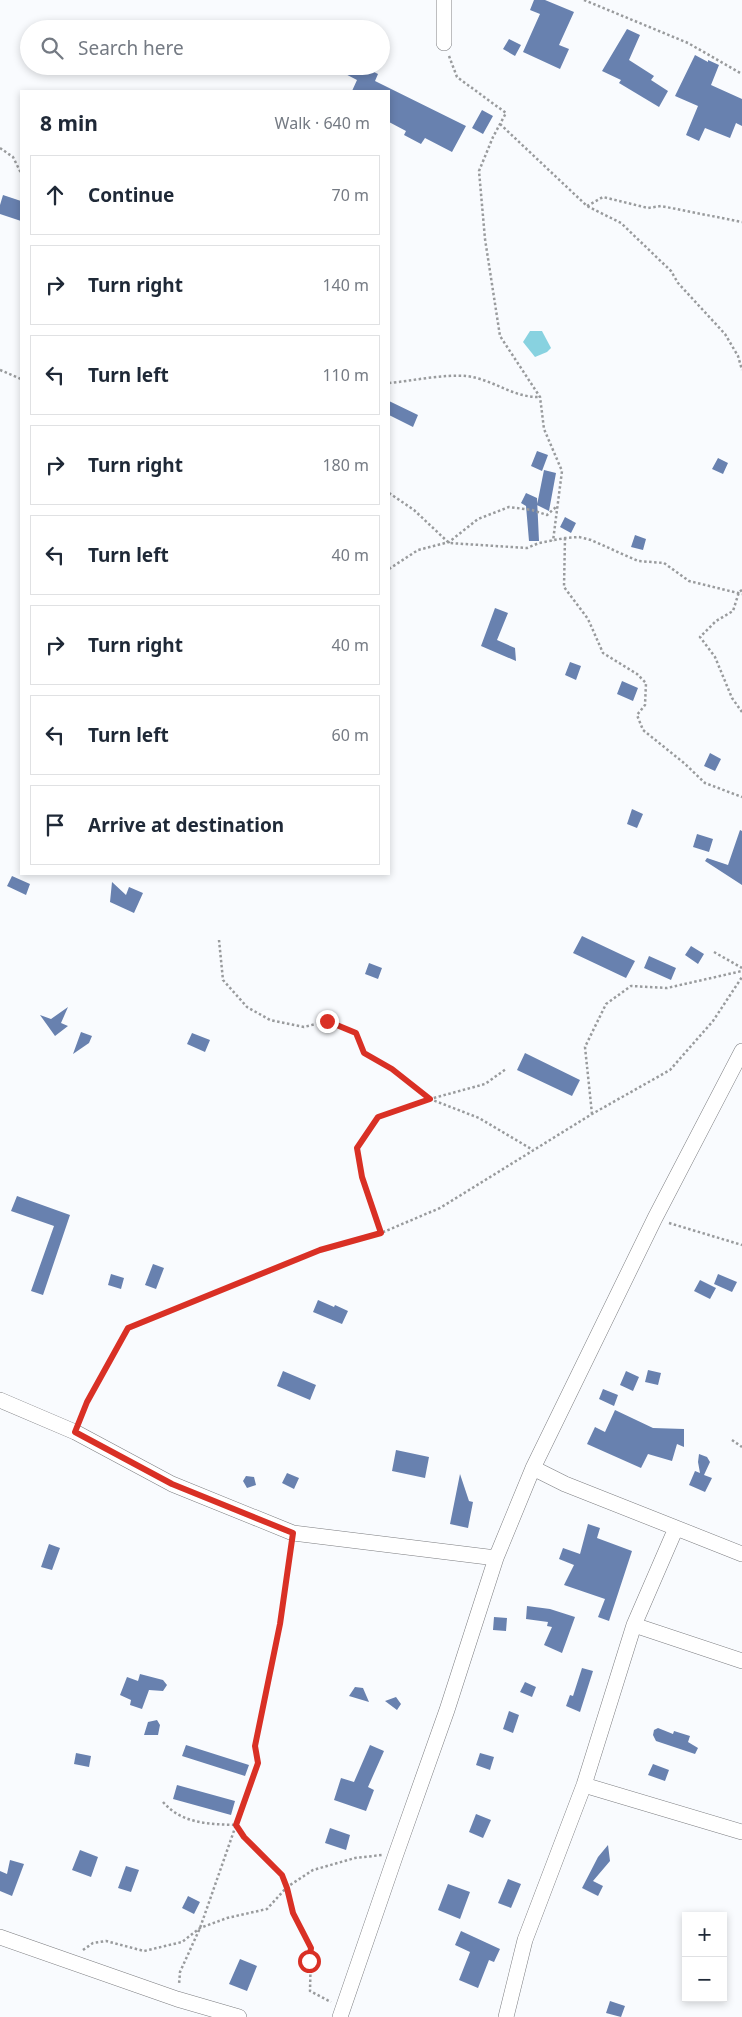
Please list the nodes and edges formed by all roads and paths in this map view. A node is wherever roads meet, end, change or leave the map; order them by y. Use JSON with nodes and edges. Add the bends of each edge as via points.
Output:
{"nodes":[{"id":1,"x":444,"y":0,"type":"edge"},
{"id":2,"x":584,"y":0,"type":"edge"},
{"id":3,"x":444,"y":43,"type":"joint"},
{"id":4,"x":742,"y":74,"type":"edge"},
{"id":5,"x":500,"y":124,"type":"junction"},
{"id":6,"x":0,"y":148,"type":"edge"},
{"id":7,"x":20,"y":171,"type":"edge"},
{"id":8,"x":587,"y":206,"type":"junction"},
{"id":9,"x":742,"y":222,"type":"edge"},
{"id":10,"x":0,"y":370,"type":"edge"},
{"id":11,"x":742,"y":370,"type":"edge"},
{"id":12,"x":20,"y":379,"type":"edge"},
{"id":13,"x":390,"y":383,"type":"edge"},
{"id":14,"x":540,"y":397,"type":"junction"},
{"id":15,"x":390,"y":494,"type":"edge"},
{"id":16,"x":557,"y":506,"type":"junction"},
{"id":17,"x":565,"y":538,"type":"junction"},
{"id":18,"x":552,"y":541,"type":"junction"},
{"id":19,"x":449,"y":542,"type":"junction"},
{"id":20,"x":390,"y":568,"type":"edge"},
{"id":21,"x":741,"y":592,"type":"edge"},
{"id":22,"x":742,"y":712,"type":"edge"},
{"id":23,"x":742,"y":797,"type":"edge"},
{"id":24,"x":219,"y":940,"type":"dead end"},
{"id":25,"x":714,"y":952,"type":"dead end"},
{"id":26,"x":742,"y":969,"type":"edge"},
{"id":27,"x":742,"y":977,"type":"edge"},
{"id":28,"x":742,"y":1052,"type":"edge"},
{"id":29,"x":506,"y":1069,"type":"dead end"},
{"id":30,"x":430,"y":1099,"type":"junction"},
{"id":31,"x":592,"y":1114,"type":"junction"},
{"id":32,"x":533,"y":1150,"type":"junction"},
{"id":33,"x":655,"y":1218,"type":"junction"},
{"id":34,"x":381,"y":1233,"type":"junction"},
{"id":35,"x":742,"y":1246,"type":"edge"},
{"id":36,"x":0,"y":1400,"type":"edge"},
{"id":37,"x":75,"y":1432,"type":"junction"},
{"id":38,"x":732,"y":1440,"type":"dead end"},
{"id":39,"x":742,"y":1447,"type":"edge"},
{"id":40,"x":532,"y":1468,"type":"junction"},
{"id":41,"x":676,"y":1528,"type":"junction"},
{"id":42,"x":293,"y":1533,"type":"junction"},
{"id":43,"x":742,"y":1554,"type":"edge"},
{"id":44,"x":496,"y":1558,"type":"junction"},
{"id":45,"x":634,"y":1625,"type":"junction"},
{"id":46,"x":742,"y":1661,"type":"edge"},
{"id":47,"x":584,"y":1786,"type":"junction"},
{"id":48,"x":163,"y":1802,"type":"dead end"},
{"id":49,"x":236,"y":1825,"type":"junction"},
{"id":50,"x":742,"y":1832,"type":"edge"},
{"id":51,"x":396,"y":1854,"type":"junction"},
{"id":52,"x":287,"y":1888,"type":"junction"},
{"id":53,"x":200,"y":1928,"type":"junction"},
{"id":54,"x":0,"y":1937,"type":"edge"},
{"id":55,"x":68,"y":1960,"type":"junction"},
{"id":56,"x":177,"y":1999,"type":"junction"},
{"id":57,"x":342,"y":2012,"type":"edge"},
{"id":58,"x":239,"y":2017,"type":"edge"},
{"id":59,"x":506,"y":2017,"type":"edge"}],
"edges":[{"from":1,"to":3,"type":"street"},
{"from":2,"to":4,"type":"path","via":[[688,43]]},
{"from":3,"to":5,"type":"path","via":[[457,77],[506,113]]},
{"from":5,"to":8,"type":"path"},
{"from":5,"to":14,"type":"path","via":[[479,171],[487,248],[500,336]]},
{"from":6,"to":7,"type":"path","via":[[13,157]]},
{"from":8,"to":9,"type":"path","via":[[603,197],[648,208],[661,206]]},
{"from":8,"to":11,"type":"path","via":[[621,224],[670,272],[725,334]]},
{"from":10,"to":12,"type":"path"},
{"from":13,"to":14,"type":"path","via":[[466,376],[492,382],[527,397]]},
{"from":14,"to":16,"type":"path","via":[[544,429],[562,471]]},
{"from":15,"to":19,"type":"path","via":[[414,510]]},
{"from":16,"to":18,"type":"path"},
{"from":16,"to":19,"type":"path","via":[[547,515],[509,507],[478,519]]},
{"from":17,"to":18,"type":"path"},
{"from":17,"to":21,"type":"path","via":[[591,540],[638,561],[664,563],[689,581]]},
{"from":17,"to":23,"type":"path","via":[[564,587],[588,619],[603,653],[646,683],[645,705],[637,715],[643,730],[705,783]]},
{"from":18,"to":19,"type":"path","via":[[527,548]]},
{"from":19,"to":20,"type":"path","via":[[418,550]]},
{"from":21,"to":22,"type":"path","via":[[732,611],[700,637],[715,657],[732,698]]},
{"from":24,"to":30,"type":"path","via":[[223,980],[247,1008],[270,1020],[304,1027],[327,1021],[356,1033],[364,1053],[392,1069]]},
{"from":25,"to":26,"type":"path"},
{"from":26,"to":31,"type":"path","via":[[667,988],[632,986],[606,1004],[586,1047]]},
{"from":27,"to":31,"type":"path","via":[[713,1021],[670,1070]]},
{"from":28,"to":33,"type":"street"},
{"from":29,"to":30,"type":"path","via":[[485,1084]]},
{"from":30,"to":32,"type":"path","via":[[479,1118]]},
{"from":30,"to":34,"type":"path","via":[[378,1117],[357,1148],[362,1177]]},
{"from":31,"to":32,"type":"path"},
{"from":32,"to":34,"type":"path","via":[[440,1208]]},
{"from":33,"to":35,"type":"path"},
{"from":33,"to":40,"type":"street"},
{"from":34,"to":37,"type":"path","via":[[320,1250],[128,1328],[87,1402]]},
{"from":36,"to":37,"type":"street"},
{"from":37,"to":42,"type":"street","via":[[172,1484]]},
{"from":38,"to":39,"type":"path"},
{"from":40,"to":41,"type":"street"},
{"from":40,"to":44,"type":"street"},
{"from":41,"to":43,"type":"street"},
{"from":41,"to":45,"type":"street"},
{"from":42,"to":44,"type":"street"},
{"from":42,"to":49,"type":"path","via":[[280,1624],[255,1746],[258,1763]]},
{"from":44,"to":51,"type":"street","via":[[448,1710]]},
{"from":45,"to":46,"type":"street"},
{"from":45,"to":47,"type":"street"},
{"from":47,"to":50,"type":"street"},
{"from":47,"to":59,"type":"street","via":[[525,1940]]},
{"from":48,"to":49,"type":"path","via":[[172,1813],[202,1823]]},
{"from":49,"to":52,"type":"path","via":[[282,1875]]},
{"from":49,"to":53,"type":"path"},
{"from":51,"to":52,"type":"path","via":[[355,1858],[313,1870]]},
{"from":51,"to":57,"type":"street"},
{"from":52,"to":53,"type":"path","via":[[267,1909]]},
{"from":52,"to":57,"type":"path","via":[[293,1913],[311,1948],[310,1991]]},
{"from":53,"to":55,"type":"path","via":[[182,1942],[144,1951],[106,1941],[94,1944]]},
{"from":53,"to":56,"type":"path","via":[[180,1972]]},
{"from":54,"to":55,"type":"street"},
{"from":55,"to":56,"type":"street"},
{"from":56,"to":58,"type":"street"}]}
